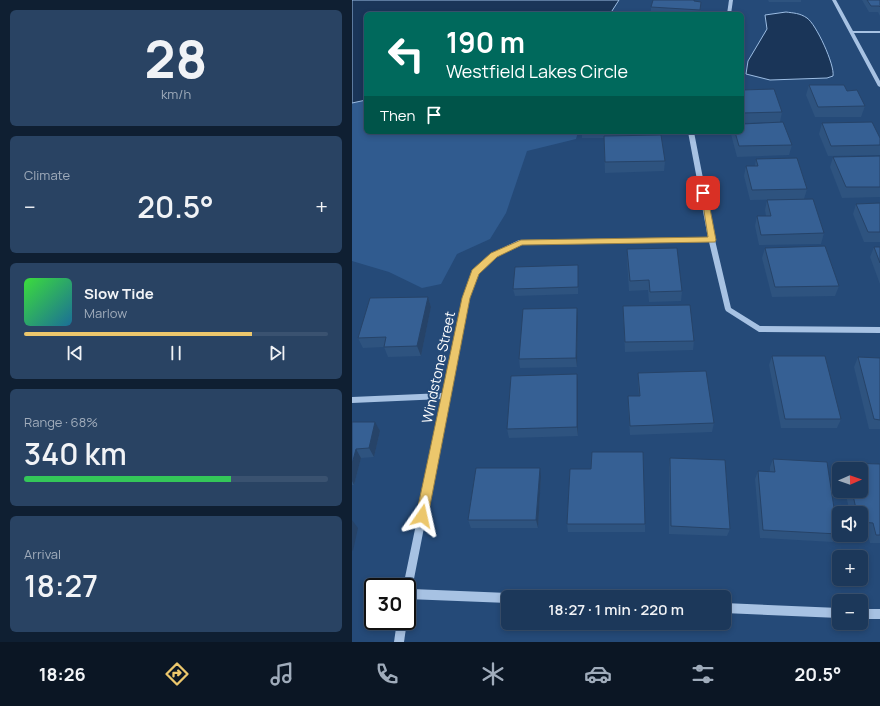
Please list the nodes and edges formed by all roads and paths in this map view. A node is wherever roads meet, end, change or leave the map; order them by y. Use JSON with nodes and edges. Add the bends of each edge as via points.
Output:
{"nodes":[{"id":1,"x":731,"y":0,"type":"edge"},
{"id":2,"x":834,"y":0,"type":"edge"},
{"id":3,"x":729,"y":12,"type":"edge"},
{"id":4,"x":852,"y":32,"type":"junction"},
{"id":5,"x":880,"y":32,"type":"edge"},
{"id":6,"x":880,"y":86,"type":"edge"},
{"id":7,"x":691,"y":134,"type":"edge"},
{"id":8,"x":712,"y":240,"type":"junction"},
{"id":9,"x":880,"y":330,"type":"edge"},
{"id":10,"x":446,"y":396,"type":"junction"},
{"id":11,"x":352,"y":400,"type":"edge"},
{"id":12,"x":410,"y":578,"type":"edge"},
{"id":13,"x":416,"y":593,"type":"edge"},
{"id":14,"x":501,"y":598,"type":"edge"},
{"id":15,"x":731,"y":608,"type":"edge"},
{"id":16,"x":832,"y":613,"type":"edge"},
{"id":17,"x":868,"y":614,"type":"edge"},
{"id":18,"x":880,"y":614,"type":"edge"},
{"id":19,"x":401,"y":630,"type":"edge"},
{"id":20,"x":399,"y":642,"type":"edge"}],
"edges":[{"from":1,"to":3,"type":"street"},
{"from":2,"to":4,"type":"street"},
{"from":4,"to":5,"type":"street"},
{"from":4,"to":6,"type":"street"},
{"from":7,"to":8,"type":"street"},
{"from":8,"to":9,"type":"street","via":[[728,309],[759,328]]},
{"from":8,"to":10,"type":"street","name":"Windstone Street","via":[[521,242],[494,255],[475,272],[466,298]]},
{"from":10,"to":11,"type":"street"},
{"from":10,"to":12,"type":"street","name":"Windstone Street"},
{"from":13,"to":14,"type":"street"},
{"from":15,"to":16,"type":"street"},
{"from":17,"to":18,"type":"street"},
{"from":19,"to":20,"type":"street"}]}
